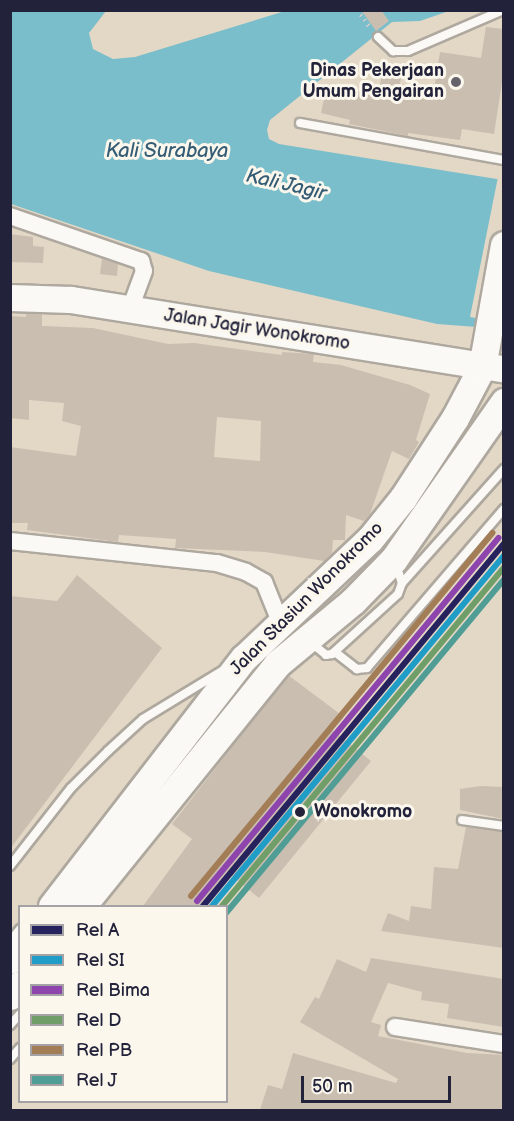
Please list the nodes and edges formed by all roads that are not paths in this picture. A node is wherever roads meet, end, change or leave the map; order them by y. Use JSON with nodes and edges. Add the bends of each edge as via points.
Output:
{"nodes":[{"id":1,"x":503,"y":10,"type":"edge"},
{"id":2,"x":378,"y":37,"type":"road end"},
{"id":3,"x":300,"y":123,"type":"dead end"},
{"id":4,"x":504,"y":160,"type":"edge"},
{"id":5,"x":10,"y":216,"type":"edge"},
{"id":6,"x":504,"y":245,"type":"edge"},
{"id":7,"x":10,"y":298,"type":"edge"},
{"id":8,"x":130,"y":309,"type":"junction"},
{"id":9,"x":493,"y":368,"type":"edge"},
{"id":10,"x":504,"y":402,"type":"edge"},
{"id":11,"x":504,"y":469,"type":"edge"},
{"id":12,"x":504,"y":509,"type":"edge"},
{"id":13,"x":10,"y":541,"type":"edge"},
{"id":14,"x":398,"y":571,"type":"junction"},
{"id":15,"x":281,"y":624,"type":"junction"},
{"id":16,"x":306,"y":638,"type":"junction"},
{"id":17,"x":335,"y":652,"type":"junction"},
{"id":18,"x":244,"y":658,"type":"junction"},
{"id":19,"x":462,"y":820,"type":"dead end"},
{"id":20,"x":504,"y":826,"type":"edge"},
{"id":21,"x":10,"y":866,"type":"edge"},
{"id":22,"x":53,"y":905,"type":"edge"},
{"id":23,"x":84,"y":905,"type":"edge"},
{"id":24,"x":395,"y":1028,"type":"dead end"},
{"id":25,"x":504,"y":1044,"type":"edge"}],
"edges":[{"from":1,"to":2,"type":"lane","via":[[408,51],[393,51]]},
{"from":3,"to":4,"type":"lane"},
{"from":5,"to":8,"type":"street","via":[[141,261],[144,271]]},
{"from":6,"to":9,"type":"highway","name":"Jalan Stasiun Wonokromo","via":[[489,330]]},
{"from":7,"to":8,"type":"main road","name":"Jalan Jagir Wonokromo","via":[[70,300]]},
{"from":8,"to":9,"type":"main road","name":"Jalan Jagir Wonokromo"},
{"from":9,"to":15,"type":"highway","name":"Jalan Stasiun Wonokromo","via":[[370,539]]},
{"from":10,"to":14,"type":"highway","name":"Jalan Stasiun Wonokromo"},
{"from":11,"to":14,"type":"lane"},
{"from":12,"to":17,"type":"lane","via":[[367,668],[357,669]]},
{"from":13,"to":15,"type":"street","via":[[217,563],[264,582]]},
{"from":14,"to":16,"type":"highway","name":"Jalan Stasiun Wonokromo"},
{"from":14,"to":17,"type":"lane","via":[[396,598]]},
{"from":15,"to":18,"type":"highway","name":"Jalan Stasiun Wonokromo"},
{"from":16,"to":17,"type":"lane","via":[[326,655]]},
{"from":16,"to":23,"type":"highway","name":"Jalan Stasiun Wonokromo","via":[[277,663],[240,706]]},
{"from":18,"to":21,"type":"lane","via":[[143,719],[71,788]]},
{"from":18,"to":22,"type":"highway","name":"Jalan Stasiun Wonokromo"},
{"from":19,"to":20,"type":"lane"},
{"from":24,"to":25,"type":"street"}]}
